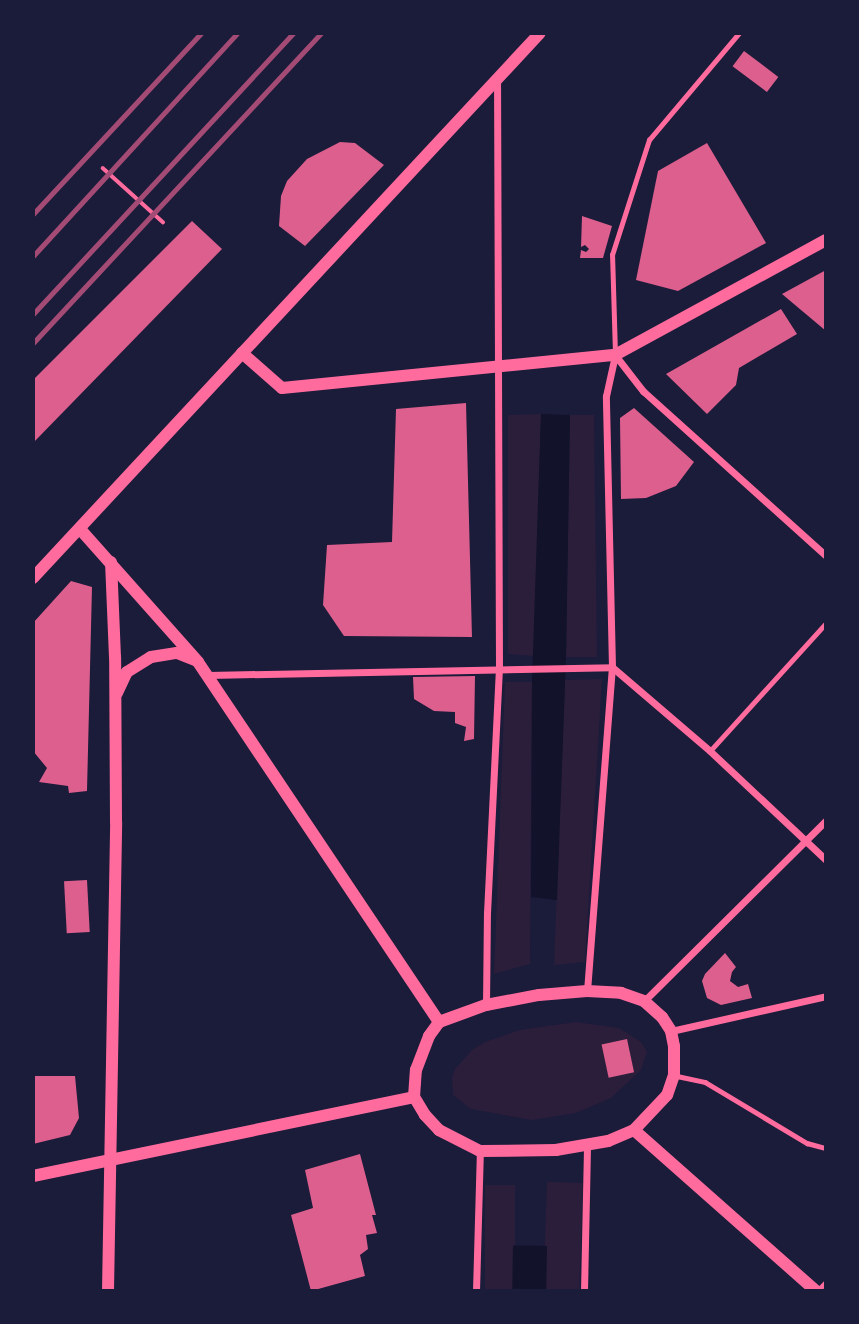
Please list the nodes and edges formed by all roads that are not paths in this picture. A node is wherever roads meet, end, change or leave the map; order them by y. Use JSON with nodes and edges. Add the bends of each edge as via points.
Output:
{"nodes":[{"id":1,"x":540,"y":33,"type":"edge"},
{"id":2,"x":739,"y":33,"type":"edge"},
{"id":3,"x":497,"y":77,"type":"junction"},
{"id":4,"x":826,"y":240,"type":"edge"},
{"id":5,"x":242,"y":353,"type":"junction"},
{"id":6,"x":615,"y":355,"type":"junction"},
{"id":7,"x":499,"y":366,"type":"junction"},
{"id":8,"x":80,"y":529,"type":"junction"},
{"id":9,"x":825,"y":554,"type":"edge"},
{"id":10,"x":111,"y":562,"type":"junction"},
{"id":11,"x":33,"y":578,"type":"edge"},
{"id":12,"x":826,"y":623,"type":"edge"},
{"id":13,"x":198,"y":662,"type":"junction"},
{"id":14,"x":611,"y":667,"type":"junction"},
{"id":15,"x":499,"y":668,"type":"junction"},
{"id":16,"x":208,"y":676,"type":"junction"},
{"id":17,"x":116,"y":697,"type":"junction"},
{"id":18,"x":710,"y":751,"type":"junction"},
{"id":19,"x":826,"y":820,"type":"edge"},
{"id":20,"x":806,"y":842,"type":"junction"},
{"id":21,"x":826,"y":860,"type":"edge"},
{"id":22,"x":587,"y":991,"type":"junction"},
{"id":23,"x":826,"y":996,"type":"edge"},
{"id":24,"x":644,"y":1001,"type":"junction"},
{"id":25,"x":486,"y":1005,"type":"junction"},
{"id":26,"x":439,"y":1022,"type":"junction"},
{"id":27,"x":671,"y":1031,"type":"junction"},
{"id":28,"x":674,"y":1076,"type":"junction"},
{"id":29,"x":414,"y":1097,"type":"junction"},
{"id":30,"x":634,"y":1130,"type":"junction"},
{"id":31,"x":587,"y":1146,"type":"junction"},
{"id":32,"x":826,"y":1148,"type":"edge"},
{"id":33,"x":480,"y":1152,"type":"junction"},
{"id":34,"x":112,"y":1159,"type":"junction"},
{"id":35,"x":33,"y":1176,"type":"edge"},
{"id":36,"x":826,"y":1282,"type":"edge"},
{"id":37,"x":108,"y":1291,"type":"edge"},
{"id":38,"x":476,"y":1291,"type":"edge"},
{"id":39,"x":584,"y":1291,"type":"edge"},
{"id":40,"x":817,"y":1291,"type":"edge"}],
"edges":[{"from":1,"to":3,"type":"street"},
{"from":2,"to":6,"type":"lane","via":[[649,140],[612,255]]},
{"from":3,"to":5,"type":"street"},
{"from":3,"to":7,"type":"street"},
{"from":4,"to":6,"type":"street"},
{"from":5,"to":7,"type":"street","via":[[282,388]]},
{"from":5,"to":8,"type":"street"},
{"from":6,"to":7,"type":"street"},
{"from":6,"to":9,"type":"street","via":[[643,391]]},
{"from":6,"to":14,"type":"street","via":[[606,396]]},
{"from":7,"to":15,"type":"street"},
{"from":8,"to":10,"type":"street"},
{"from":8,"to":11,"type":"street"},
{"from":10,"to":13,"type":"street"},
{"from":10,"to":17,"type":"street"},
{"from":12,"to":18,"type":"lane"},
{"from":13,"to":16,"type":"street"},
{"from":13,"to":17,"type":"street","via":[[177,653],[151,657],[127,672]]},
{"from":14,"to":15,"type":"street"},
{"from":14,"to":18,"type":"street"},
{"from":14,"to":22,"type":"street"},
{"from":15,"to":16,"type":"street"},
{"from":15,"to":25,"type":"street"},
{"from":16,"to":26,"type":"street"},
{"from":17,"to":34,"type":"street"},
{"from":18,"to":20,"type":"street"},
{"from":19,"to":20,"type":"street"},
{"from":20,"to":21,"type":"street"},
{"from":20,"to":24,"type":"street"},
{"from":22,"to":24,"type":"street","via":[[621,993]]},
{"from":22,"to":25,"type":"street"},
{"from":23,"to":27,"type":"street"},
{"from":24,"to":27,"type":"street"},
{"from":25,"to":26,"type":"street"},
{"from":26,"to":29,"type":"street","via":[[421,1052]]},
{"from":27,"to":28,"type":"street"},
{"from":28,"to":30,"type":"street","via":[[667,1095]]},
{"from":28,"to":32,"type":"lane","via":[[705,1082],[807,1143]]},
{"from":29,"to":33,"type":"street","via":[[439,1130]]},
{"from":29,"to":34,"type":"street"},
{"from":30,"to":31,"type":"street"},
{"from":30,"to":40,"type":"street"},
{"from":31,"to":33,"type":"street"},
{"from":31,"to":39,"type":"street"},
{"from":33,"to":38,"type":"street"},
{"from":34,"to":35,"type":"street"},
{"from":34,"to":37,"type":"street"},
{"from":36,"to":40,"type":"lane"}]}
